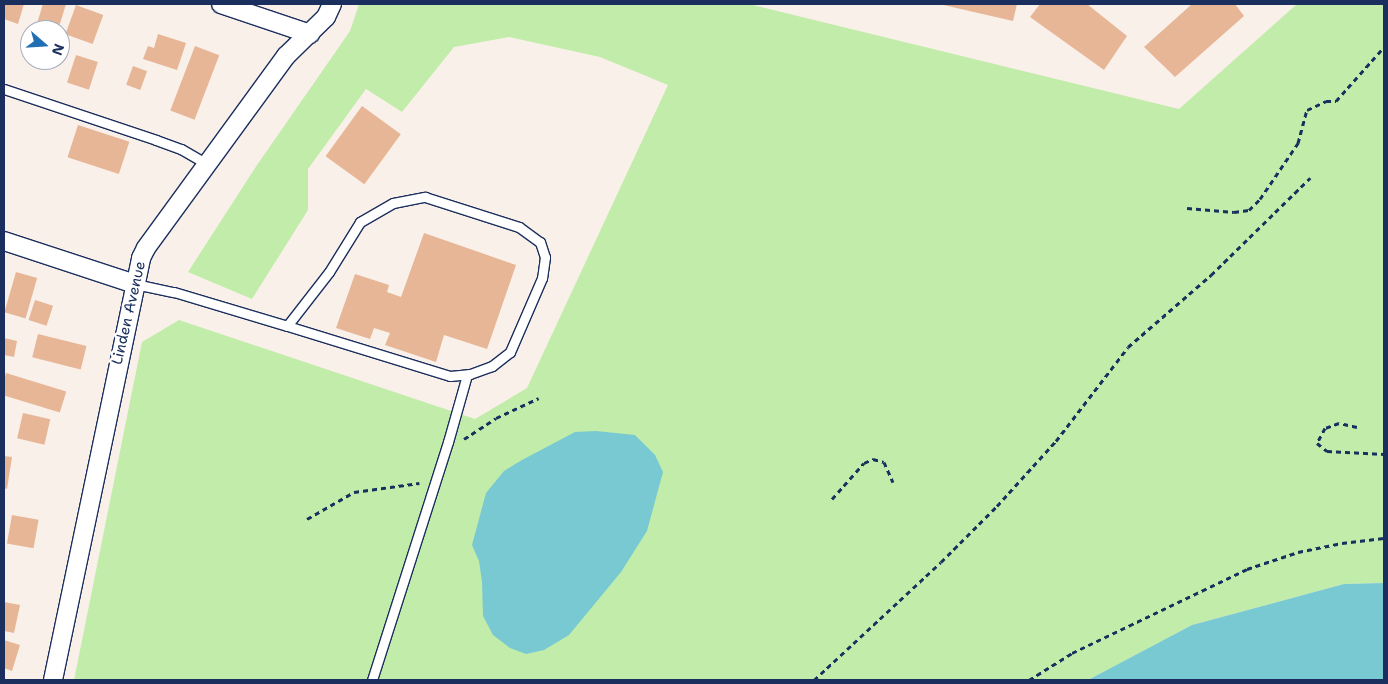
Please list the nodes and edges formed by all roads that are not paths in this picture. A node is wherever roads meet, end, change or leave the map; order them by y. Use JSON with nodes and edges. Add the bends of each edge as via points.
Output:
{"nodes":[{"id":1,"x":221,"y":4,"type":"edge"},
{"id":2,"x":332,"y":4,"type":"edge"},
{"id":3,"x":310,"y":34,"type":"junction"},
{"id":4,"x":4,"y":89,"type":"edge"},
{"id":5,"x":207,"y":164,"type":"junction"},
{"id":6,"x":4,"y":243,"type":"edge"},
{"id":7,"x":135,"y":284,"type":"junction"},
{"id":8,"x":287,"y":326,"type":"junction"},
{"id":9,"x":467,"y":375,"type":"junction"},
{"id":10,"x":53,"y":680,"type":"edge"},
{"id":11,"x":372,"y":680,"type":"edge"}],
"edges":[{"from":1,"to":3,"type":"street"},
{"from":2,"to":3,"type":"street","name":"Linden Avenue","via":[[326,17]]},
{"from":3,"to":5,"type":"street","name":"Linden Avenue","via":[[286,56]]},
{"from":4,"to":5,"type":"lane","via":[[181,149]]},
{"from":5,"to":7,"type":"street","name":"Linden Avenue","via":[[146,248]]},
{"from":6,"to":7,"type":"street"},
{"from":7,"to":8,"type":"lane","via":[[182,294]]},
{"from":7,"to":10,"type":"street","name":"Linden Avenue"},
{"from":8,"to":9,"type":"lane","via":[[450,376]]},
{"from":8,"to":9,"type":"lane","via":[[330,272],[360,222],[393,204],[425,197],[519,227],[540,242],[545,257],[542,278],[510,352],[492,366]]},
{"from":9,"to":11,"type":"lane"}]}
